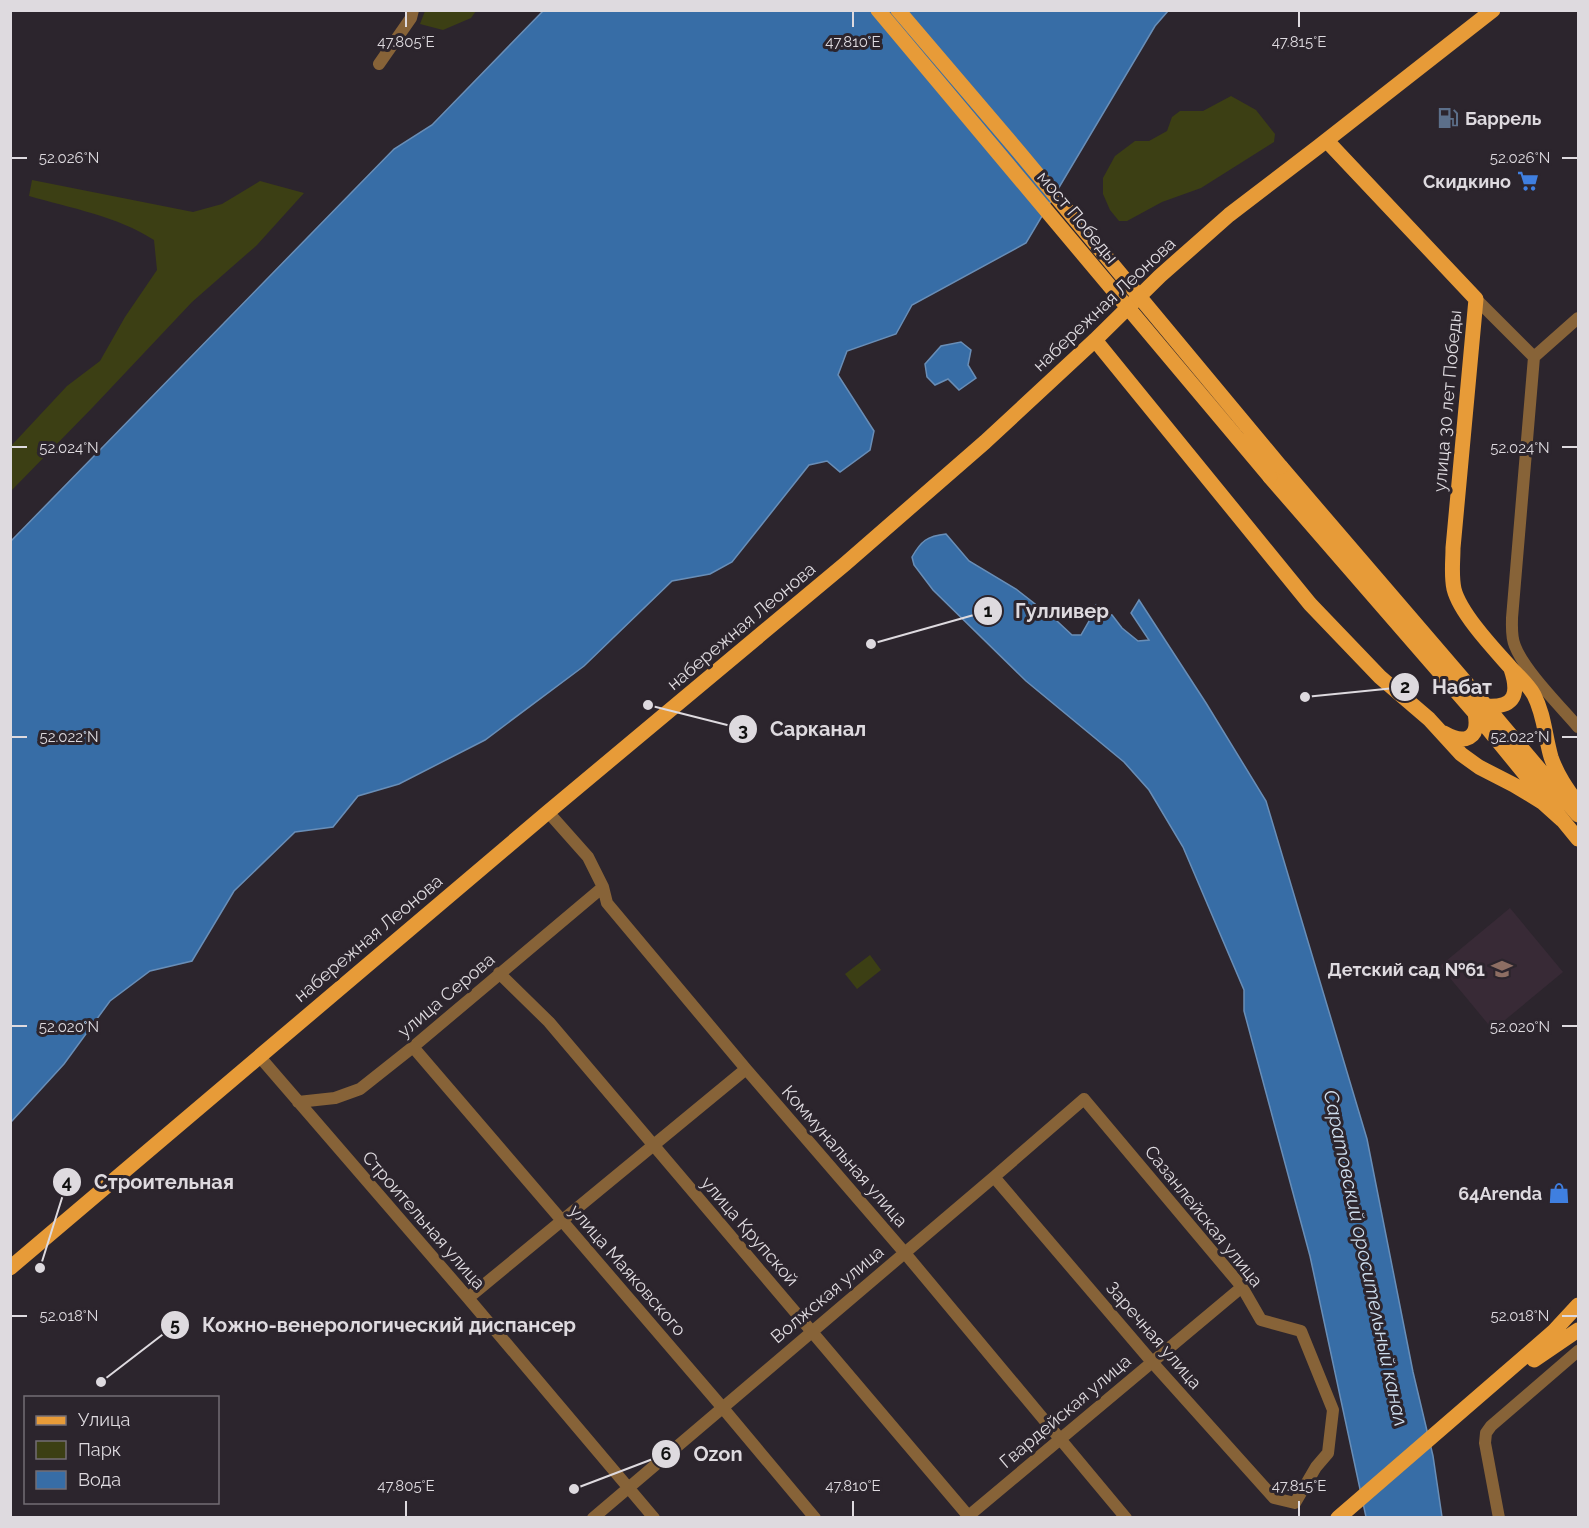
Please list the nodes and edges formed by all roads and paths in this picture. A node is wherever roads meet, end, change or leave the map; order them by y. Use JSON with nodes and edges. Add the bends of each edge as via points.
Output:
{"nodes":[{"id":1,"x":413,"y":10,"type":"edge"},
{"id":2,"x":878,"y":10,"type":"edge"},
{"id":3,"x":898,"y":10,"type":"edge"},
{"id":4,"x":1493,"y":10,"type":"edge"},
{"id":5,"x":379,"y":64,"type":"dead end"},
{"id":6,"x":1327,"y":141,"type":"junction"},
{"id":7,"x":1476,"y":299,"type":"junction"},
{"id":8,"x":1578,"y":318,"type":"edge"},
{"id":9,"x":1095,"y":340,"type":"junction"},
{"id":10,"x":1534,"y":357,"type":"junction"},
{"id":11,"x":1275,"y":472,"type":"junction"},
{"id":12,"x":1511,"y":669,"type":"junction"},
{"id":13,"x":1481,"y":709,"type":"junction"},
{"id":14,"x":1578,"y":727,"type":"edge"},
{"id":15,"x":1439,"y":731,"type":"junction"},
{"id":16,"x":1578,"y":804,"type":"edge"},
{"id":17,"x":548,"y":812,"type":"junction"},
{"id":18,"x":1578,"y":815,"type":"edge"},
{"id":19,"x":1562,"y":820,"type":"junction"},
{"id":20,"x":1578,"y":839,"type":"edge"},
{"id":21,"x":603,"y":887,"type":"junction"},
{"id":22,"x":499,"y":973,"type":"junction"},
{"id":23,"x":412,"y":1047,"type":"junction"},
{"id":24,"x":259,"y":1056,"type":"junction"},
{"id":25,"x":746,"y":1069,"type":"junction"},
{"id":26,"x":1084,"y":1099,"type":"joint"},
{"id":27,"x":298,"y":1102,"type":"junction"},
{"id":28,"x":654,"y":1146,"type":"junction"},
{"id":29,"x":994,"y":1177,"type":"junction"},
{"id":30,"x":562,"y":1222,"type":"junction"},
{"id":31,"x":904,"y":1252,"type":"junction"},
{"id":32,"x":10,"y":1268,"type":"edge"},
{"id":33,"x":1242,"y":1287,"type":"junction"},
{"id":34,"x":468,"y":1298,"type":"junction"},
{"id":35,"x":1578,"y":1305,"type":"edge"},
{"id":36,"x":1578,"y":1330,"type":"edge"},
{"id":37,"x":812,"y":1331,"type":"junction"},
{"id":38,"x":1559,"y":1342,"type":"junction"},
{"id":39,"x":1575,"y":1354,"type":"edge"},
{"id":40,"x":1152,"y":1362,"type":"junction"},
{"id":41,"x":722,"y":1407,"type":"junction"},
{"id":42,"x":1466,"y":1408,"type":"junction"},
{"id":43,"x":1060,"y":1439,"type":"junction"},
{"id":44,"x":628,"y":1487,"type":"junction"},
{"id":45,"x":1295,"y":1503,"type":"joint"},
{"id":46,"x":1344,"y":1512,"type":"edge"},
{"id":47,"x":968,"y":1517,"type":"edge"},
{"id":48,"x":593,"y":1518,"type":"edge"},
{"id":49,"x":654,"y":1518,"type":"edge"},
{"id":50,"x":815,"y":1518,"type":"edge"},
{"id":51,"x":1126,"y":1518,"type":"edge"},
{"id":52,"x":1499,"y":1518,"type":"edge"}],
"edges":[{"from":1,"to":5,"type":"street"},
{"from":2,"to":11,"type":"main road","name":"мост Победы","bridge":true},
{"from":3,"to":11,"type":"main road","bridge":true,"via":[[1019,152]]},
{"from":4,"to":6,"type":"main road","name":"набережная Леонова"},
{"from":6,"to":7,"type":"main road","name":"улица 30 лет Победы"},
{"from":6,"to":9,"type":"main road","name":"набережная Леонова","via":[[1229,215]]},
{"from":7,"to":10,"type":"street"},
{"from":7,"to":12,"type":"main road","name":"улица 30 лет Победы","via":[[1452,576],[1461,606]]},
{"from":8,"to":10,"type":"street"},
{"from":9,"to":15,"type":"main road","via":[[1310,604]]},
{"from":9,"to":17,"type":"main road","name":"набережная Леонова","via":[[986,442],[845,564]]},
{"from":10,"to":14,"type":"street","via":[[1512,634],[1518,653],[1532,673]]},
{"from":11,"to":13,"type":"main road"},
{"from":12,"to":13,"type":"main road","via":[[1516,688],[1511,701]]},
{"from":12,"to":16,"type":"main road","name":"улица 30 лет Победы","via":[[1533,693],[1557,773]]},
{"from":13,"to":15,"type":"main road","via":[[1472,736],[1460,740]]},
{"from":13,"to":18,"type":"main road"},
{"from":13,"to":19,"type":"main road"},
{"from":15,"to":19,"type":"main road","via":[[1461,754],[1542,802]]},
{"from":17,"to":21,"type":"street","name":"Коммунальная улица","via":[[588,857]]},
{"from":17,"to":24,"type":"main road","name":"набережная Леонова"},
{"from":19,"to":20,"type":"main road"},
{"from":21,"to":22,"type":"street","name":"улица Серова"},
{"from":21,"to":25,"type":"street","name":"Коммунальная улица","via":[[607,903]]},
{"from":22,"to":23,"type":"street","name":"улица Серова"},
{"from":22,"to":28,"type":"street","name":"улица Крупской","via":[[549,1022]]},
{"from":23,"to":27,"type":"street","name":"улица Серова","via":[[360,1089],[335,1098]]},
{"from":23,"to":30,"type":"street","name":"улица Маяковского"},
{"from":24,"to":27,"type":"street","name":"Строительная улица"},
{"from":24,"to":32,"type":"main road","name":"набережная Леонова"},
{"from":25,"to":28,"type":"street"},
{"from":25,"to":31,"type":"street","name":"Коммунальная улица"},
{"from":26,"to":29,"type":"street","name":"Волжская улица"},
{"from":26,"to":33,"type":"street","name":"Сазанлейская улица"},
{"from":27,"to":34,"type":"street","name":"Строительная улица"},
{"from":28,"to":30,"type":"street"},
{"from":28,"to":37,"type":"street","name":"улица Крупской"},
{"from":29,"to":31,"type":"street","name":"Волжская улица"},
{"from":29,"to":40,"type":"street","name":"Заречная улица"},
{"from":30,"to":34,"type":"street"},
{"from":30,"to":41,"type":"street","name":"улица Маяковского"},
{"from":31,"to":37,"type":"street","name":"Волжская улица"},
{"from":31,"to":43,"type":"street","name":"Коммунальная улица"},
{"from":33,"to":40,"type":"street","name":"Гвардейская улица"},
{"from":33,"to":45,"type":"street","name":"Сазанлейская улица","via":[[1261,1320],[1301,1331],[1333,1410],[1328,1453]]},
{"from":34,"to":44,"type":"street","name":"Строительная улица"},
{"from":35,"to":42,"type":"main road"},
{"from":36,"to":38,"type":"main road"},
{"from":37,"to":41,"type":"street","name":"Волжская улица"},
{"from":37,"to":47,"type":"street","name":"улица Крупской"},
{"from":38,"to":39,"type":"street","via":[[1572,1345]]},
{"from":38,"to":42,"type":"main road"},
{"from":39,"to":52,"type":"street","via":[[1486,1433]]},
{"from":40,"to":43,"type":"street","name":"Гвардейская улица"},
{"from":40,"to":45,"type":"street","name":"Заречная улица","via":[[1274,1498]]},
{"from":41,"to":44,"type":"street","name":"Волжская улица"},
{"from":41,"to":50,"type":"street","name":"улица Маяковского"},
{"from":42,"to":46,"type":"main road"},
{"from":43,"to":47,"type":"street","name":"Гвардейская улица"},
{"from":43,"to":51,"type":"street","name":"Коммунальная улица"},
{"from":44,"to":48,"type":"street","name":"Волжская улица"},
{"from":44,"to":49,"type":"street","name":"Строительная улица"}]}
